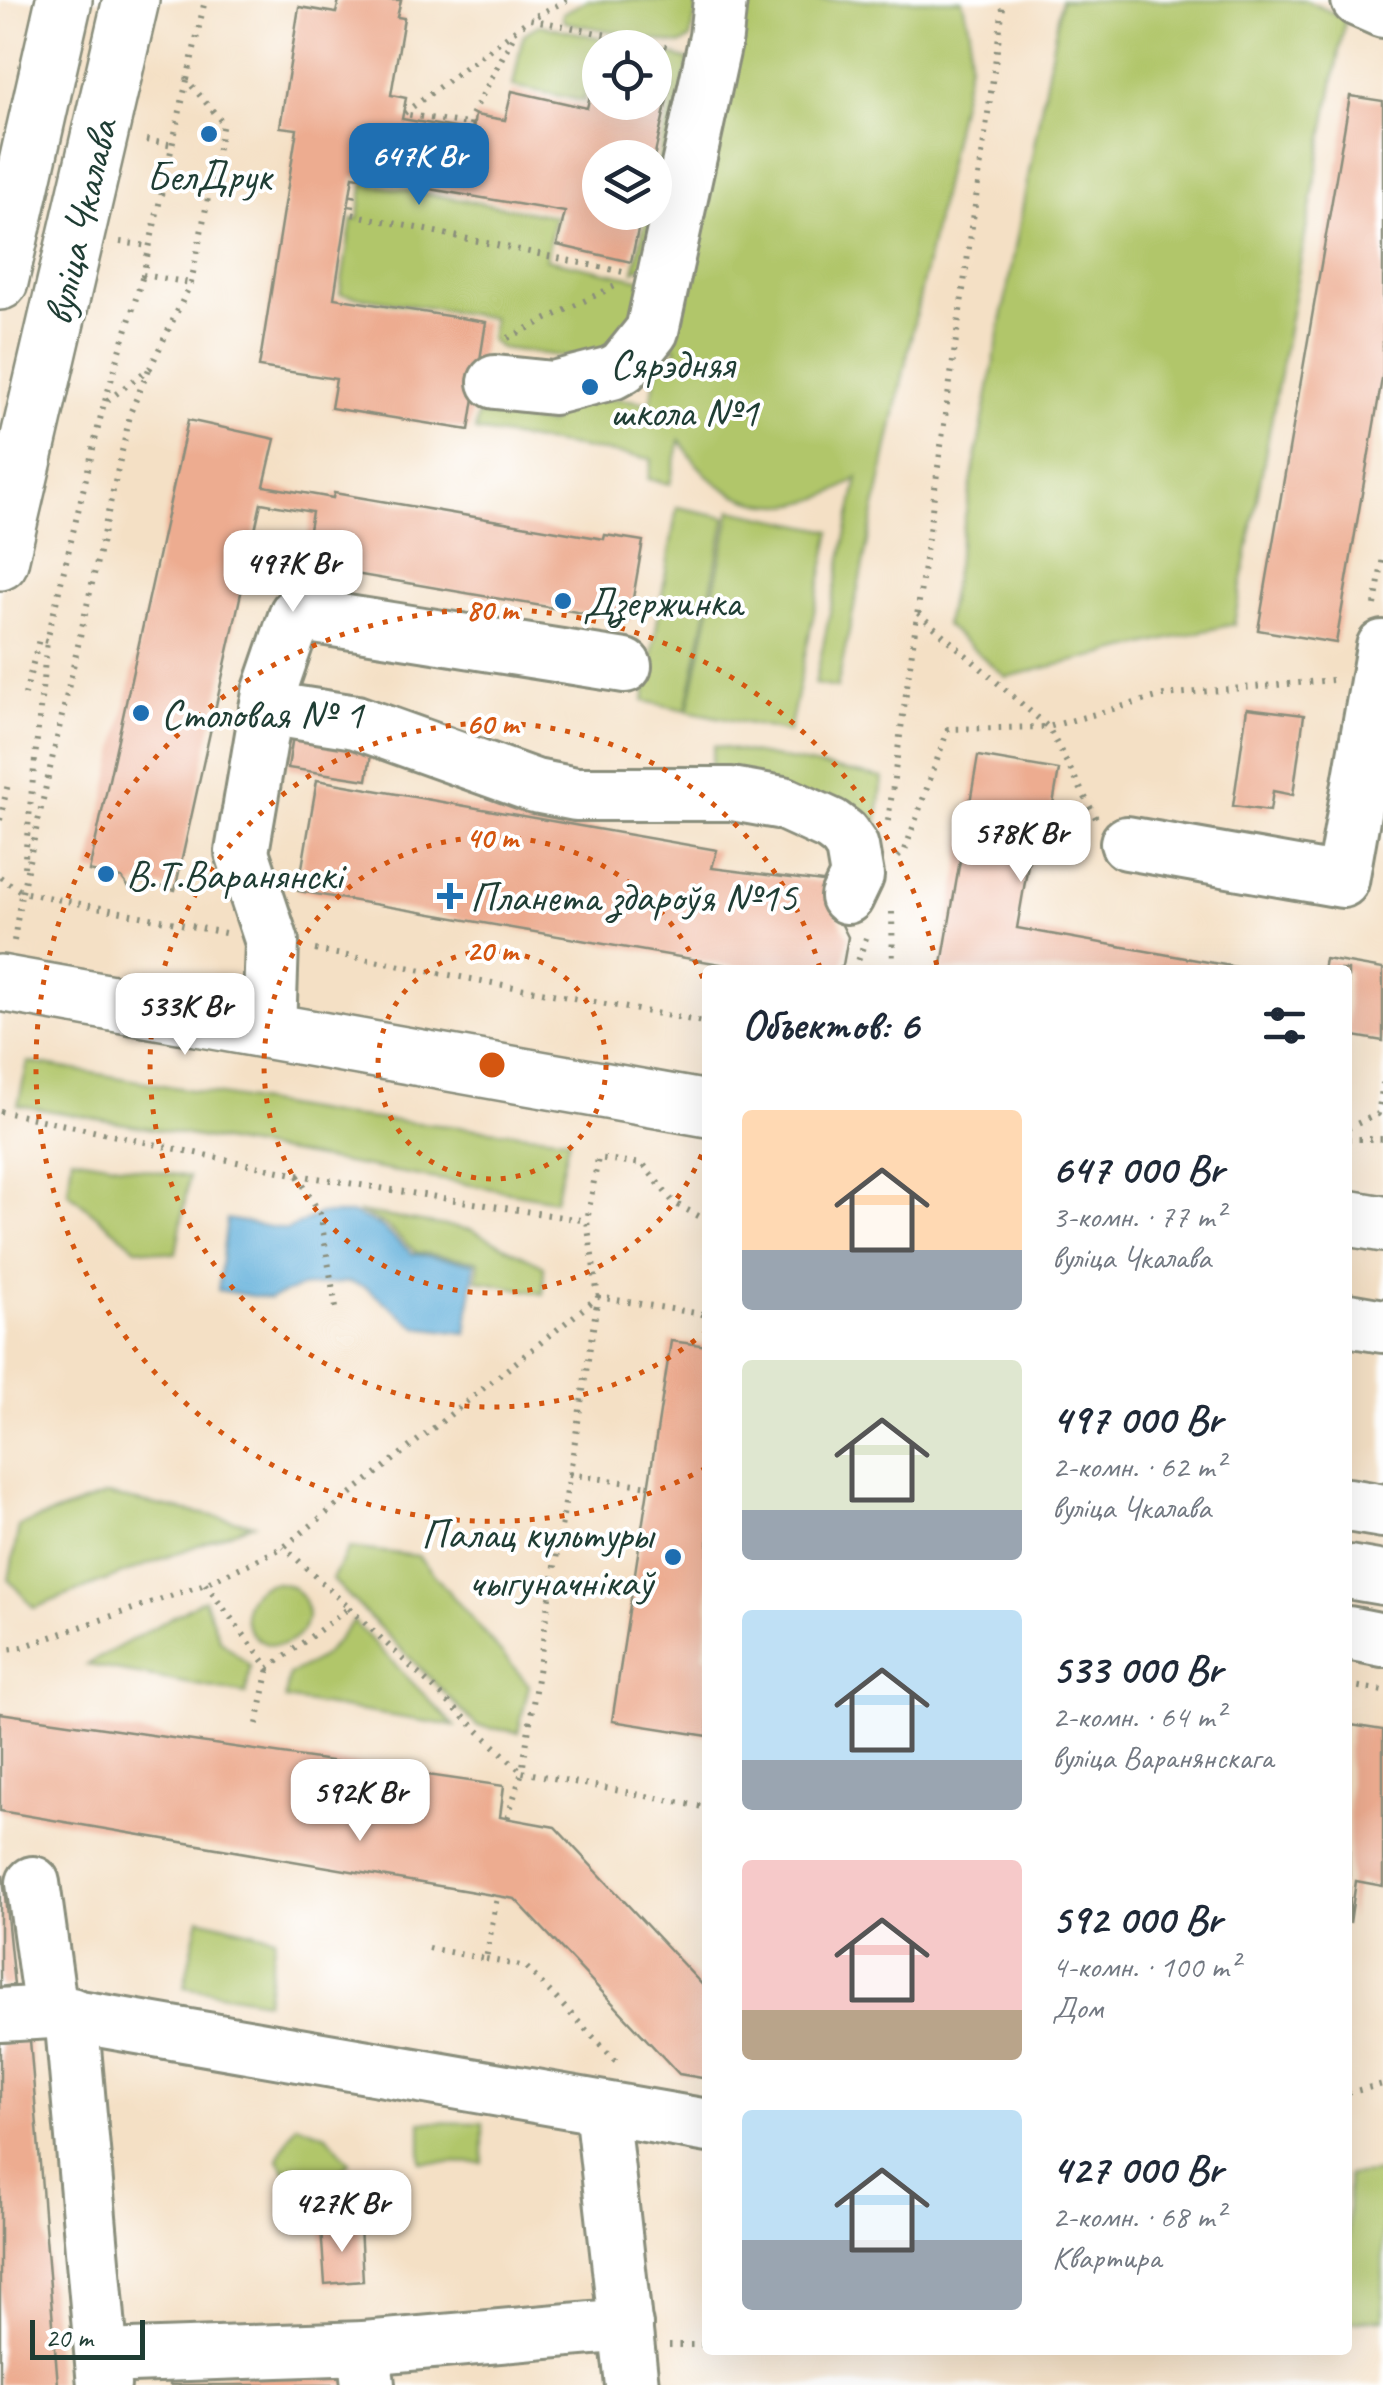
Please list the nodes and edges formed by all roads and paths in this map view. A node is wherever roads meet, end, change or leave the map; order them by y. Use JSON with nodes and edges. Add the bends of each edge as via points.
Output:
{"nodes":[{"id":1,"x":64,"y":0,"type":"edge"},
{"id":2,"x":130,"y":0,"type":"edge"},
{"id":3,"x":205,"y":0,"type":"edge"},
{"id":4,"x":567,"y":0,"type":"edge"},
{"id":5,"x":720,"y":0,"type":"edge"},
{"id":6,"x":1004,"y":0,"type":"edge"},
{"id":7,"x":1358,"y":0,"type":"edge"},
{"id":8,"x":1383,"y":11,"type":"edge"},
{"id":9,"x":530,"y":19,"type":"junction"},
{"id":10,"x":518,"y":25,"type":"junction"},
{"id":11,"x":676,"y":50,"type":"dead end"},
{"id":12,"x":187,"y":80,"type":"junction"},
{"id":13,"x":354,"y":195,"type":"dead end"},
{"id":14,"x":144,"y":275,"type":"junction"},
{"id":15,"x":0,"y":282,"type":"edge"},
{"id":16,"x":191,"y":284,"type":"junction"},
{"id":17,"x":497,"y":362,"type":"joint"},
{"id":18,"x":150,"y":368,"type":"junction"},
{"id":19,"x":104,"y":403,"type":"junction"},
{"id":20,"x":0,"y":562,"type":"edge"},
{"id":21,"x":47,"y":641,"type":"junction"},
{"id":22,"x":1383,"y":648,"type":"edge"},
{"id":23,"x":625,"y":666,"type":"dead end"},
{"id":24,"x":1342,"y":679,"type":"dead end"},
{"id":25,"x":26,"y":695,"type":"dead end"},
{"id":26,"x":272,"y":731,"type":"junction"},
{"id":27,"x":9,"y":779,"type":"dead end"},
{"id":28,"x":0,"y":820,"type":"edge"},
{"id":29,"x":887,"y":828,"type":"dead end"},
{"id":30,"x":1127,"y":844,"type":"dead end"},
{"id":31,"x":891,"y":866,"type":"dead end"},
{"id":32,"x":0,"y":877,"type":"edge"},
{"id":33,"x":1362,"y":884,"type":"edge"},
{"id":34,"x":22,"y":892,"type":"junction"},
{"id":35,"x":869,"y":911,"type":"junction"},
{"id":36,"x":272,"y":942,"type":"junction"},
{"id":37,"x":7,"y":962,"type":"edge"},
{"id":38,"x":856,"y":965,"type":"edge"},
{"id":39,"x":891,"y":965,"type":"edge"},
{"id":40,"x":702,"y":1022,"type":"edge"},
{"id":41,"x":269,"y":1030,"type":"junction"},
{"id":42,"x":1383,"y":1083,"type":"edge"},
{"id":43,"x":702,"y":1108,"type":"edge"},
{"id":44,"x":0,"y":1111,"type":"edge"},
{"id":45,"x":1352,"y":1126,"type":"edge"},
{"id":46,"x":1352,"y":1139,"type":"edge"},
{"id":47,"x":1383,"y":1139,"type":"edge"},
{"id":48,"x":298,"y":1175,"type":"junction"},
{"id":49,"x":702,"y":1218,"type":"edge"},
{"id":50,"x":1352,"y":1219,"type":"edge"},
{"id":51,"x":587,"y":1221,"type":"junction"},
{"id":52,"x":1383,"y":1224,"type":"edge"},
{"id":53,"x":598,"y":1298,"type":"junction"},
{"id":54,"x":336,"y":1308,"type":"dead end"},
{"id":55,"x":702,"y":1314,"type":"edge"},
{"id":56,"x":1352,"y":1321,"type":"edge"},
{"id":57,"x":1383,"y":1326,"type":"edge"},
{"id":58,"x":569,"y":1474,"type":"junction"},
{"id":59,"x":648,"y":1486,"type":"dead end"},
{"id":60,"x":1352,"y":1506,"type":"edge"},
{"id":61,"x":1383,"y":1512,"type":"edge"},
{"id":62,"x":284,"y":1547,"type":"junction"},
{"id":63,"x":1352,"y":1573,"type":"edge"},
{"id":64,"x":1383,"y":1578,"type":"edge"},
{"id":65,"x":205,"y":1584,"type":"junction"},
{"id":66,"x":349,"y":1608,"type":"junction"},
{"id":67,"x":1352,"y":1634,"type":"edge"},
{"id":68,"x":1383,"y":1640,"type":"edge"},
{"id":69,"x":0,"y":1650,"type":"edge"},
{"id":70,"x":268,"y":1668,"type":"junction"},
{"id":71,"x":1352,"y":1686,"type":"edge"},
{"id":72,"x":1383,"y":1691,"type":"edge"},
{"id":73,"x":257,"y":1724,"type":"dead end"},
{"id":74,"x":522,"y":1772,"type":"junction"},
{"id":75,"x":702,"y":1807,"type":"edge"},
{"id":76,"x":506,"y":1819,"type":"dead end"},
{"id":77,"x":33,"y":1884,"type":"dead end"},
{"id":78,"x":497,"y":1897,"type":"dead end"},
{"id":79,"x":428,"y":1948,"type":"dead end"},
{"id":80,"x":486,"y":1959,"type":"junction"},
{"id":81,"x":526,"y":1967,"type":"dead end"},
{"id":82,"x":41,"y":2014,"type":"edge"},
{"id":83,"x":1380,"y":2086,"type":"edge"},
{"id":84,"x":1352,"y":2092,"type":"edge"},
{"id":85,"x":601,"y":2108,"type":"junction"},
{"id":86,"x":702,"y":2125,"type":"edge"},
{"id":87,"x":702,"y":2346,"type":"edge"},
{"id":88,"x":639,"y":2352,"type":"edge"},
{"id":89,"x":366,"y":2366,"type":"edge"},
{"id":90,"x":103,"y":2371,"type":"edge"}],
"edges":[{"from":1,"to":15,"type":"main road","name":"вуліца Чкалава"},
{"from":2,"to":20,"type":"main road","name":"вуліца Чкалава"},
{"from":3,"to":12,"type":"path"},
{"from":4,"to":9,"type":"path"},
{"from":5,"to":17,"type":"lane","via":[[652,331],[623,367],[553,388]]},
{"from":6,"to":29,"type":"path"},
{"from":7,"to":8,"type":"lane"},
{"from":9,"to":10,"type":"path"},
{"from":9,"to":11,"type":"path"},
{"from":10,"to":10,"type":"path","via":[[403,114],[472,125]]},
{"from":12,"to":14,"type":"path"},
{"from":12,"to":16,"type":"path","via":[[223,123]]},
{"from":13,"to":17,"type":"path","via":[[351,214],[638,275]]},
{"from":14,"to":16,"type":"path"},
{"from":14,"to":19,"type":"path"},
{"from":16,"to":18,"type":"path"},
{"from":18,"to":19,"type":"path"},
{"from":18,"to":34,"type":"path","via":[[128,424]]},
{"from":19,"to":21,"type":"path"},
{"from":21,"to":25,"type":"path","via":[[39,638]]},
{"from":21,"to":34,"type":"path"},
{"from":22,"to":33,"type":"lane"},
{"from":23,"to":26,"type":"lane","via":[[296,614]]},
{"from":24,"to":31,"type":"path","via":[[1164,695],[1048,727],[948,729],[905,850]]},
{"from":26,"to":35,"type":"lane","via":[[356,722],[562,792],[732,794],[784,804],[844,834]]},
{"from":26,"to":36,"type":"lane","via":[[242,852]]},
{"from":27,"to":28,"type":"path"},
{"from":30,"to":33,"type":"lane"},
{"from":32,"to":34,"type":"path"},
{"from":34,"to":36,"type":"path"},
{"from":34,"to":37,"type":"path"},
{"from":35,"to":38,"type":"path"},
{"from":35,"to":39,"type":"path"},
{"from":36,"to":40,"type":"path"},
{"from":36,"to":41,"type":"lane"},
{"from":37,"to":41,"type":"main road"},
{"from":41,"to":43,"type":"main road"},
{"from":42,"to":45,"type":"path","via":[[1378,1114]]},
{"from":44,"to":48,"type":"path"},
{"from":46,"to":47,"type":"path"},
{"from":48,"to":51,"type":"path"},
{"from":48,"to":54,"type":"path","via":[[320,1214]]},
{"from":49,"to":51,"type":"path","via":[[674,1203],[642,1164],[598,1158]]},
{"from":50,"to":52,"type":"main road"},
{"from":51,"to":53,"type":"path"},
{"from":53,"to":55,"type":"path"},
{"from":53,"to":58,"type":"path"},
{"from":53,"to":62,"type":"path"},
{"from":56,"to":57,"type":"lane"},
{"from":58,"to":59,"type":"path"},
{"from":58,"to":74,"type":"path"},
{"from":60,"to":61,"type":"lane"},
{"from":62,"to":65,"type":"path"},
{"from":62,"to":66,"type":"path"},
{"from":63,"to":64,"type":"lane"},
{"from":65,"to":69,"type":"path"},
{"from":65,"to":70,"type":"path"},
{"from":66,"to":70,"type":"path"},
{"from":66,"to":74,"type":"path"},
{"from":67,"to":68,"type":"lane"},
{"from":70,"to":73,"type":"path"},
{"from":71,"to":72,"type":"path"},
{"from":74,"to":75,"type":"path"},
{"from":74,"to":76,"type":"path"},
{"from":77,"to":82,"type":"lane"},
{"from":78,"to":80,"type":"path"},
{"from":79,"to":80,"type":"path"},
{"from":80,"to":81,"type":"path"},
{"from":82,"to":85,"type":"lane"},
{"from":82,"to":90,"type":"lane"},
{"from":83,"to":84,"type":"path"},
{"from":85,"to":86,"type":"lane"},
{"from":85,"to":88,"type":"lane"},
{"from":87,"to":88,"type":"path"},
{"from":88,"to":89,"type":"lane"},
{"from":89,"to":90,"type":"lane"}]}
